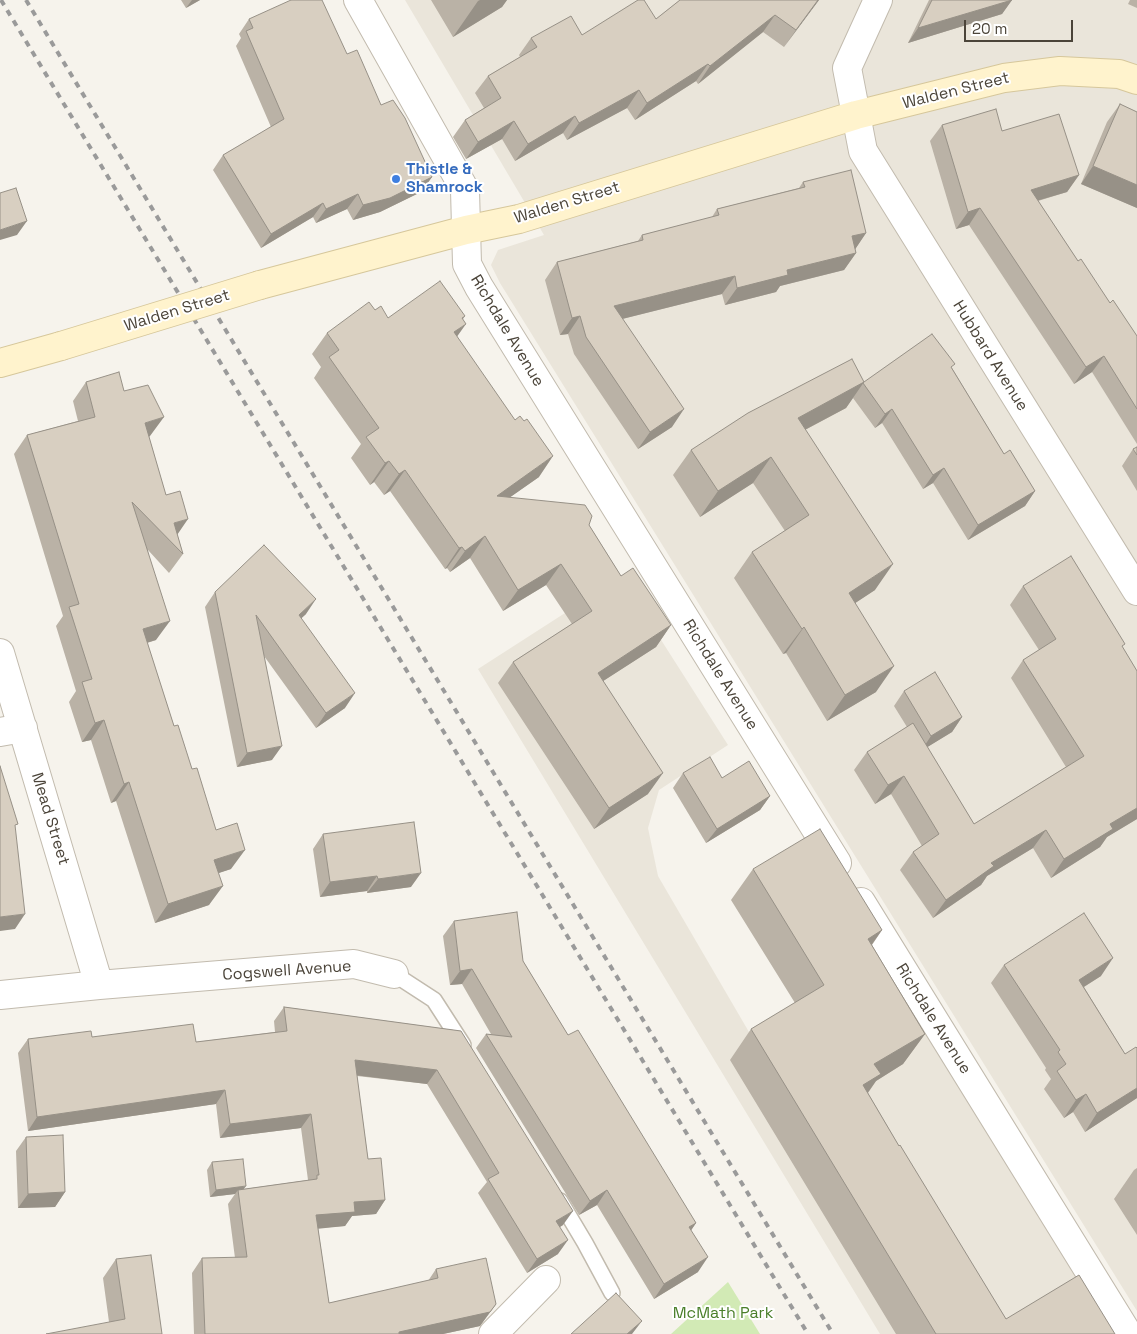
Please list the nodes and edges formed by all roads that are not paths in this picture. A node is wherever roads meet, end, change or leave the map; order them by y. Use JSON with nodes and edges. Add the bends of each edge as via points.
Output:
{"nodes":[{"id":1,"x":358,"y":0,"type":"edge"},
{"id":2,"x":878,"y":0,"type":"edge"},
{"id":3,"x":1137,"y":80,"type":"edge"},
{"id":4,"x":856,"y":116,"type":"junction"},
{"id":5,"x":466,"y":230,"type":"junction"},
{"id":6,"x":0,"y":363,"type":"edge"},
{"id":7,"x":1137,"y":591,"type":"edge"},
{"id":8,"x":0,"y":653,"type":"edge"},
{"id":9,"x":11,"y":730,"type":"edge"},
{"id":10,"x":394,"y":974,"type":"joint"},
{"id":11,"x":99,"y":985,"type":"junction"},
{"id":12,"x":0,"y":996,"type":"edge"},
{"id":13,"x":470,"y":1057,"type":"edge"},
{"id":14,"x":553,"y":1188,"type":"edge"},
{"id":15,"x":546,"y":1280,"type":"dead end"},
{"id":16,"x":612,"y":1293,"type":"dead end"},
{"id":17,"x":493,"y":1334,"type":"edge"},
{"id":18,"x":1128,"y":1334,"type":"edge"}],
"edges":[{"from":1,"to":5,"type":"street","name":"Richdale Avenue","via":[[465,190]]},
{"from":2,"to":4,"type":"street","name":"Hubbard Avenue","via":[[847,68]]},
{"from":3,"to":4,"type":"street","name":"Walden Street","via":[[1119,74],[1060,71],[1004,78]]},
{"from":4,"to":5,"type":"street","name":"Walden Street","via":[[519,219]]},
{"from":4,"to":7,"type":"street","name":"Hubbard Avenue","via":[[863,152]]},
{"from":5,"to":6,"type":"street","name":"Walden Street","bridge":true,"via":[[260,286]]},
{"from":5,"to":18,"type":"street","name":"Richdale Avenue","via":[[467,264],[479,286]]},
{"from":8,"to":9,"type":"street","name":"Mead Street"},
{"from":9,"to":11,"type":"street","name":"Mead Street"},
{"from":10,"to":11,"type":"street","name":"Cogswell Avenue","via":[[354,964]]},
{"from":10,"to":13,"type":"lane","name":"Cogswell Avenue","via":[[434,1000]]},
{"from":11,"to":12,"type":"street","name":"Cogswell Avenue"},
{"from":14,"to":16,"type":"lane"},
{"from":15,"to":17,"type":"street"}]}
